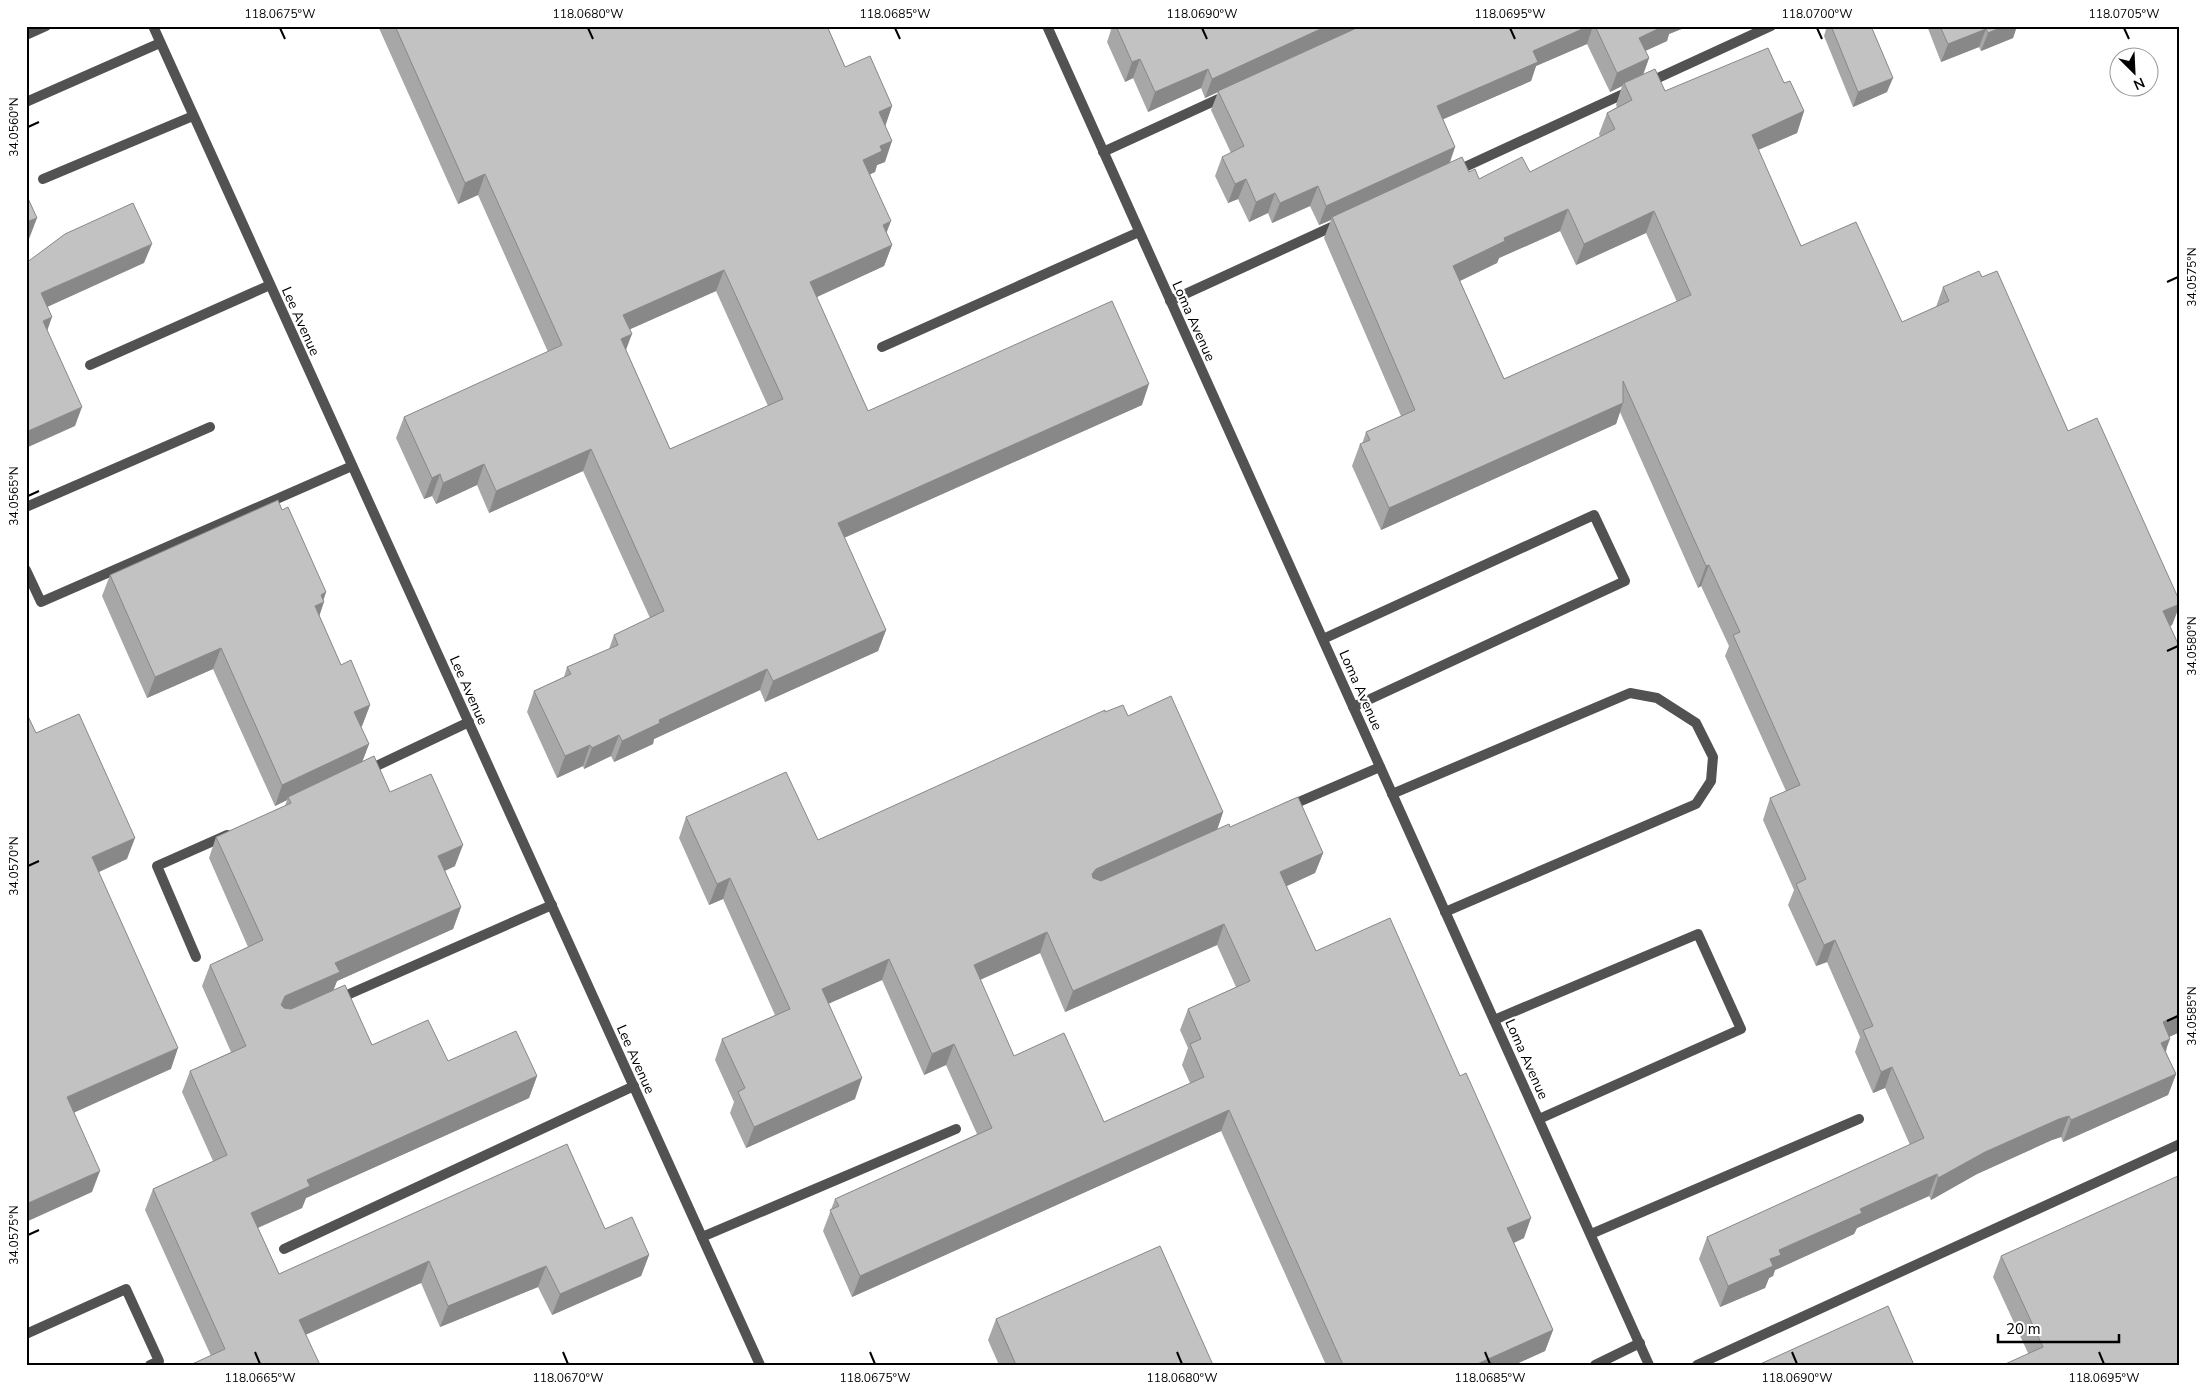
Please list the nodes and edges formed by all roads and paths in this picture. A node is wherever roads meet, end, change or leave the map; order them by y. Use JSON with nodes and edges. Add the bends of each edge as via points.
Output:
{"nodes":[{"id":1,"x":46,"y":26,"type":"edge"},
{"id":2,"x":153,"y":26,"type":"edge"},
{"id":3,"x":1047,"y":26,"type":"edge"},
{"id":4,"x":1771,"y":26,"type":"edge"},
{"id":5,"x":26,"y":34,"type":"edge"},
{"id":6,"x":160,"y":43,"type":"junction"},
{"id":7,"x":1237,"y":91,"type":"edge"},
{"id":8,"x":26,"y":102,"type":"edge"},
{"id":9,"x":193,"y":116,"type":"junction"},
{"id":10,"x":1103,"y":152,"type":"junction"},
{"id":11,"x":1439,"y":178,"type":"edge"},
{"id":12,"x":43,"y":179,"type":"dead end"},
{"id":13,"x":1350,"y":219,"type":"edge"},
{"id":14,"x":1140,"y":232,"type":"junction"},
{"id":15,"x":270,"y":285,"type":"junction"},
{"id":16,"x":1170,"y":301,"type":"junction"},
{"id":17,"x":882,"y":347,"type":"dead end"},
{"id":18,"x":90,"y":364,"type":"dead end"},
{"id":19,"x":210,"y":427,"type":"dead end"},
{"id":20,"x":352,"y":466,"type":"junction"},
{"id":21,"x":26,"y":507,"type":"edge"},
{"id":22,"x":26,"y":570,"type":"edge"},
{"id":23,"x":1323,"y":639,"type":"junction"},
{"id":24,"x":1353,"y":707,"type":"junction"},
{"id":25,"x":468,"y":722,"type":"junction"},
{"id":26,"x":1380,"y":767,"type":"junction"},
{"id":27,"x":361,"y":773,"type":"edge"},
{"id":28,"x":1392,"y":794,"type":"junction"},
{"id":29,"x":1279,"y":811,"type":"edge"},
{"id":30,"x":236,"y":831,"type":"edge"},
{"id":31,"x":552,"y":905,"type":"junction"},
{"id":32,"x":1446,"y":912,"type":"junction"},
{"id":33,"x":196,"y":957,"type":"dead end"},
{"id":34,"x":325,"y":1004,"type":"edge"},
{"id":35,"x":1494,"y":1020,"type":"junction"},
{"id":36,"x":634,"y":1086,"type":"junction"},
{"id":37,"x":1539,"y":1119,"type":"junction"},
{"id":38,"x":1859,"y":1119,"type":"dead end"},
{"id":39,"x":956,"y":1129,"type":"dead end"},
{"id":40,"x":2180,"y":1144,"type":"edge"},
{"id":41,"x":1591,"y":1234,"type":"junction"},
{"id":42,"x":702,"y":1237,"type":"junction"},
{"id":43,"x":284,"y":1249,"type":"dead end"},
{"id":44,"x":26,"y":1334,"type":"edge"},
{"id":45,"x":1640,"y":1343,"type":"junction"},
{"id":46,"x":150,"y":1365,"type":"edge"},
{"id":47,"x":760,"y":1365,"type":"edge"},
{"id":48,"x":1595,"y":1365,"type":"edge"},
{"id":49,"x":1650,"y":1365,"type":"edge"},
{"id":50,"x":1697,"y":1365,"type":"edge"}],
"edges":[{"from":1,"to":5,"type":"street"},
{"from":2,"to":6,"type":"street","name":"Lee Avenue"},
{"from":3,"to":10,"type":"street","name":"Loma Avenue"},
{"from":4,"to":11,"type":"street"},
{"from":6,"to":8,"type":"street"},
{"from":6,"to":9,"type":"street","name":"Lee Avenue"},
{"from":7,"to":10,"type":"street"},
{"from":9,"to":12,"type":"street"},
{"from":9,"to":15,"type":"street","name":"Lee Avenue"},
{"from":10,"to":14,"type":"street","name":"Loma Avenue"},
{"from":13,"to":16,"type":"street"},
{"from":14,"to":16,"type":"street","name":"Loma Avenue"},
{"from":14,"to":17,"type":"street"},
{"from":15,"to":18,"type":"street"},
{"from":15,"to":20,"type":"street","name":"Lee Avenue"},
{"from":16,"to":23,"type":"street","name":"Loma Avenue"},
{"from":19,"to":21,"type":"street"},
{"from":20,"to":22,"type":"street","via":[[41,602]]},
{"from":20,"to":25,"type":"street","name":"Lee Avenue"},
{"from":23,"to":24,"type":"street","name":"Loma Avenue"},
{"from":23,"to":24,"type":"street","via":[[1594,515],[1625,581]]},
{"from":24,"to":26,"type":"street","name":"Loma Avenue"},
{"from":25,"to":27,"type":"street"},
{"from":25,"to":31,"type":"street","name":"Lee Avenue"},
{"from":26,"to":28,"type":"street","name":"Loma Avenue"},
{"from":26,"to":29,"type":"street"},
{"from":28,"to":32,"type":"street","name":"Loma Avenue"},
{"from":28,"to":32,"type":"street","via":[[1630,692],[1657,698],[1696,723],[1713,757],[1711,780],[1696,804]]},
{"from":30,"to":33,"type":"street","via":[[157,866]]},
{"from":31,"to":34,"type":"street"},
{"from":31,"to":36,"type":"street","name":"Lee Avenue"},
{"from":32,"to":35,"type":"street","name":"Loma Avenue"},
{"from":35,"to":37,"type":"street","name":"Loma Avenue"},
{"from":35,"to":37,"type":"street","via":[[1698,934],[1741,1029]]},
{"from":36,"to":42,"type":"street","name":"Lee Avenue"},
{"from":36,"to":43,"type":"street"},
{"from":37,"to":41,"type":"street","name":"Loma Avenue"},
{"from":38,"to":41,"type":"street"},
{"from":39,"to":42,"type":"street"},
{"from":40,"to":50,"type":"street"},
{"from":41,"to":45,"type":"street","name":"Loma Avenue"},
{"from":42,"to":47,"type":"street","name":"Lee Avenue"},
{"from":44,"to":46,"type":"street","via":[[126,1289],[158,1361]]},
{"from":45,"to":48,"type":"street"},
{"from":45,"to":49,"type":"street","name":"Loma Avenue"}]}
